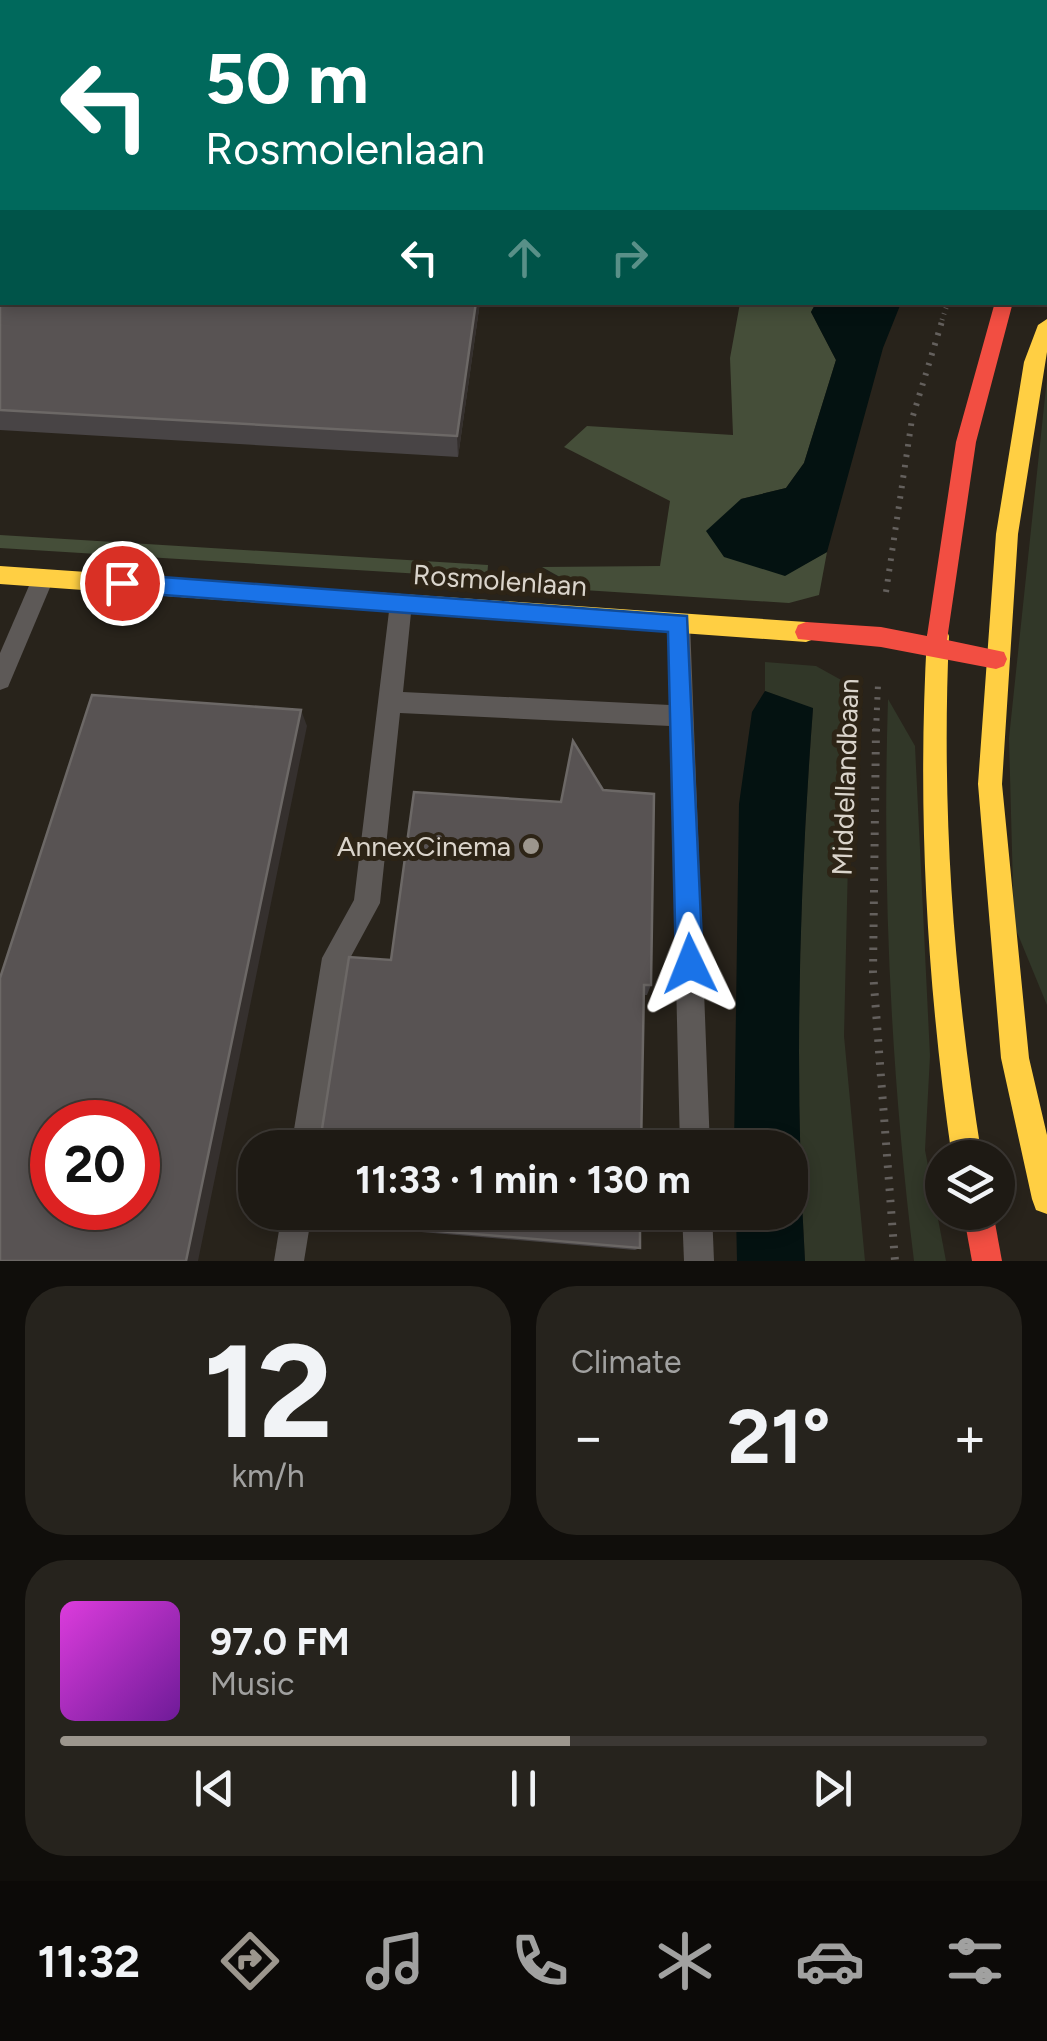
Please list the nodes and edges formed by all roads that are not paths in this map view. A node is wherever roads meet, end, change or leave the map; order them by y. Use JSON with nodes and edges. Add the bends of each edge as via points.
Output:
{"nodes":[{"id":1,"x":1003,"y":305,"type":"edge"},
{"id":2,"x":1047,"y":325,"type":"edge"},
{"id":3,"x":0,"y":575,"type":"edge"},
{"id":4,"x":43,"y":578,"type":"junction"},
{"id":5,"x":400,"y":603,"type":"junction"},
{"id":6,"x":679,"y":623,"type":"junction"},
{"id":7,"x":936,"y":647,"type":"junction"},
{"id":8,"x":996,"y":659,"type":"junction"},
{"id":9,"x":0,"y":680,"type":"edge"},
{"id":10,"x":389,"y":702,"type":"junction"},
{"id":11,"x":956,"y":708,"type":"dead end"},
{"id":12,"x":682,"y":716,"type":"junction"},
{"id":13,"x":970,"y":739,"type":"dead end"},
{"id":14,"x":990,"y":784,"type":"junction"},
{"id":15,"x":309,"y":1130,"type":"edge"},
{"id":16,"x":694,"y":1130,"type":"edge"},
{"id":17,"x":964,"y":1140,"type":"edge"},
{"id":18,"x":1047,"y":1199,"type":"edge"},
{"id":19,"x":293,"y":1230,"type":"edge"},
{"id":20,"x":698,"y":1230,"type":"edge"},
{"id":21,"x":981,"y":1230,"type":"edge"},
{"id":22,"x":289,"y":1261,"type":"edge"},
{"id":23,"x":699,"y":1261,"type":"edge"},
{"id":24,"x":987,"y":1261,"type":"edge"}],
"edges":[{"from":1,"to":7,"type":"main road","via":[[967,438]]},
{"from":2,"to":8,"type":"main road","via":[[1019,445]]},
{"from":3,"to":4,"type":"main road","name":"Rosmolenlaan"},
{"from":4,"to":5,"type":"main road","name":"Rosmolenlaan"},
{"from":4,"to":9,"type":"lane"},
{"from":5,"to":6,"type":"main road","name":"Rosmolenlaan"},
{"from":5,"to":10,"type":"lane"},
{"from":6,"to":7,"type":"main road","name":"Rosmolenlaan"},
{"from":6,"to":12,"type":"lane"},
{"from":7,"to":8,"type":"main road"},
{"from":7,"to":11,"type":"main road"},
{"from":7,"to":17,"type":"main road","via":[[934,890],[943,1017]]},
{"from":8,"to":14,"type":"main road"},
{"from":10,"to":12,"type":"lane"},
{"from":10,"to":15,"type":"lane","via":[[367,903],[334,958]]},
{"from":12,"to":16,"type":"lane"},
{"from":13,"to":14,"type":"main road"},
{"from":14,"to":18,"type":"main road","via":[[1016,1058]]},
{"from":19,"to":22,"type":"lane"},
{"from":20,"to":23,"type":"lane"},
{"from":21,"to":24,"type":"main road"}]}
